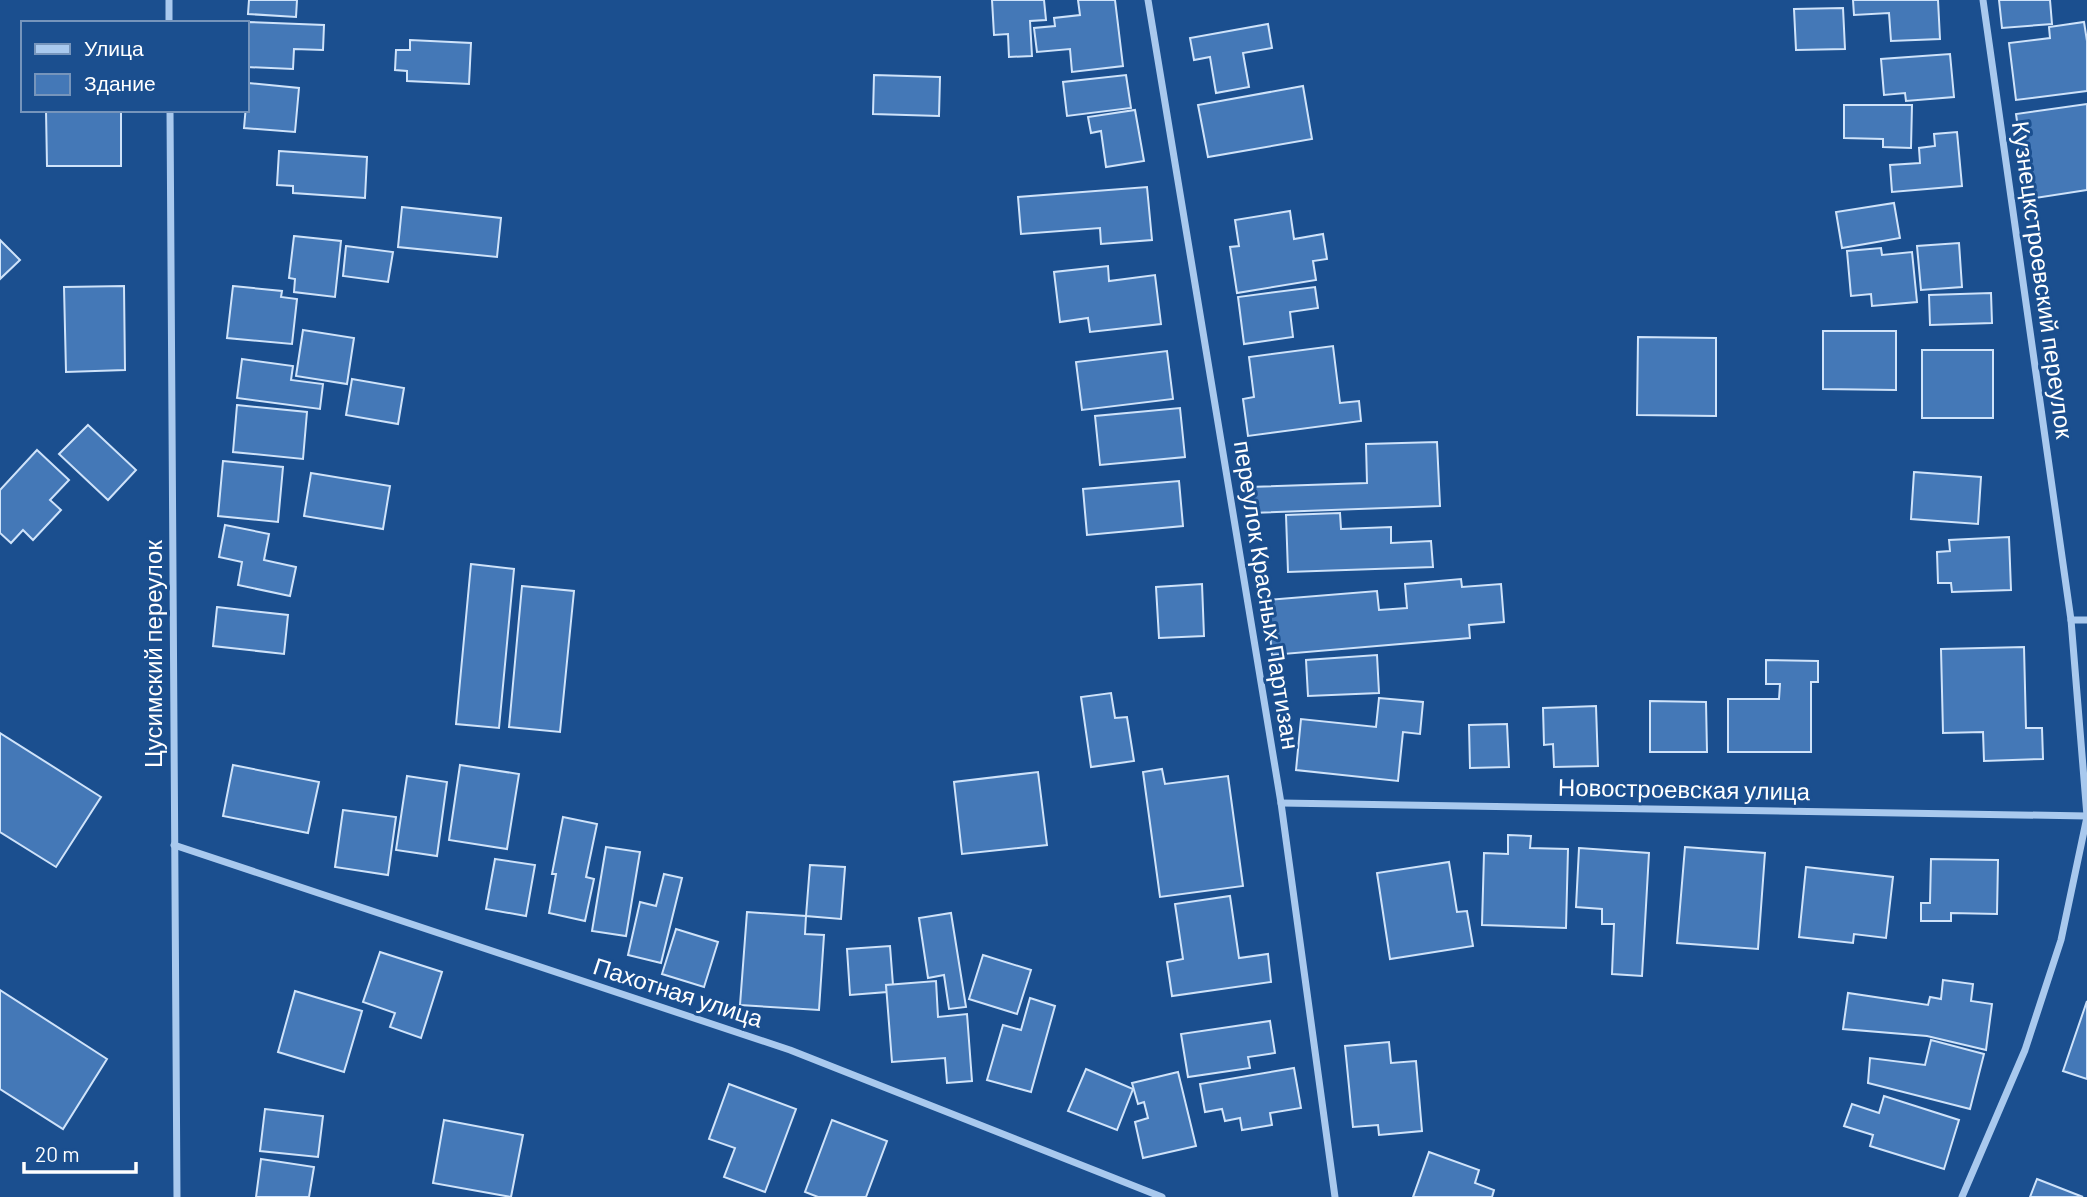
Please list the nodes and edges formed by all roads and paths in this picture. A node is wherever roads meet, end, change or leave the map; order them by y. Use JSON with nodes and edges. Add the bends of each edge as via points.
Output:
{"nodes":[{"id":1,"x":169,"y":0,"type":"edge"},
{"id":2,"x":1148,"y":0,"type":"edge"},
{"id":3,"x":1983,"y":0,"type":"edge"},
{"id":4,"x":169,"y":21,"type":"edge"},
{"id":5,"x":170,"y":112,"type":"edge"},
{"id":6,"x":2071,"y":620,"type":"junction"},
{"id":7,"x":2087,"y":620,"type":"edge"},
{"id":8,"x":1281,"y":803,"type":"junction"},
{"id":9,"x":2087,"y":816,"type":"edge"},
{"id":10,"x":174,"y":845,"type":"junction"},
{"id":11,"x":177,"y":1197,"type":"edge"},
{"id":12,"x":1162,"y":1197,"type":"edge"},
{"id":13,"x":1335,"y":1197,"type":"edge"},
{"id":14,"x":1962,"y":1197,"type":"edge"}],
"edges":[{"from":1,"to":4,"type":"street"},
{"from":2,"to":8,"type":"street","name":"переулок Красных Партизан"},
{"from":3,"to":6,"type":"street","name":"Кузнецкстроевский переулок"},
{"from":5,"to":10,"type":"street","name":"Цусимский переулок"},
{"from":6,"to":7,"type":"street"},
{"from":6,"to":9,"type":"street","name":"Кузнецкстроевский переулок"},
{"from":8,"to":9,"type":"street","name":"Новостроевская улица"},
{"from":8,"to":13,"type":"street","name":"переулок Красных Партизан"},
{"from":9,"to":14,"type":"street","name":"Кузнецкстроевский переулок","via":[[2061,940],[2025,1050]]},
{"from":10,"to":11,"type":"street","name":"Цусимский переулок"},
{"from":10,"to":12,"type":"street","name":"Пахотная улица","via":[[790,1050]]}]}
